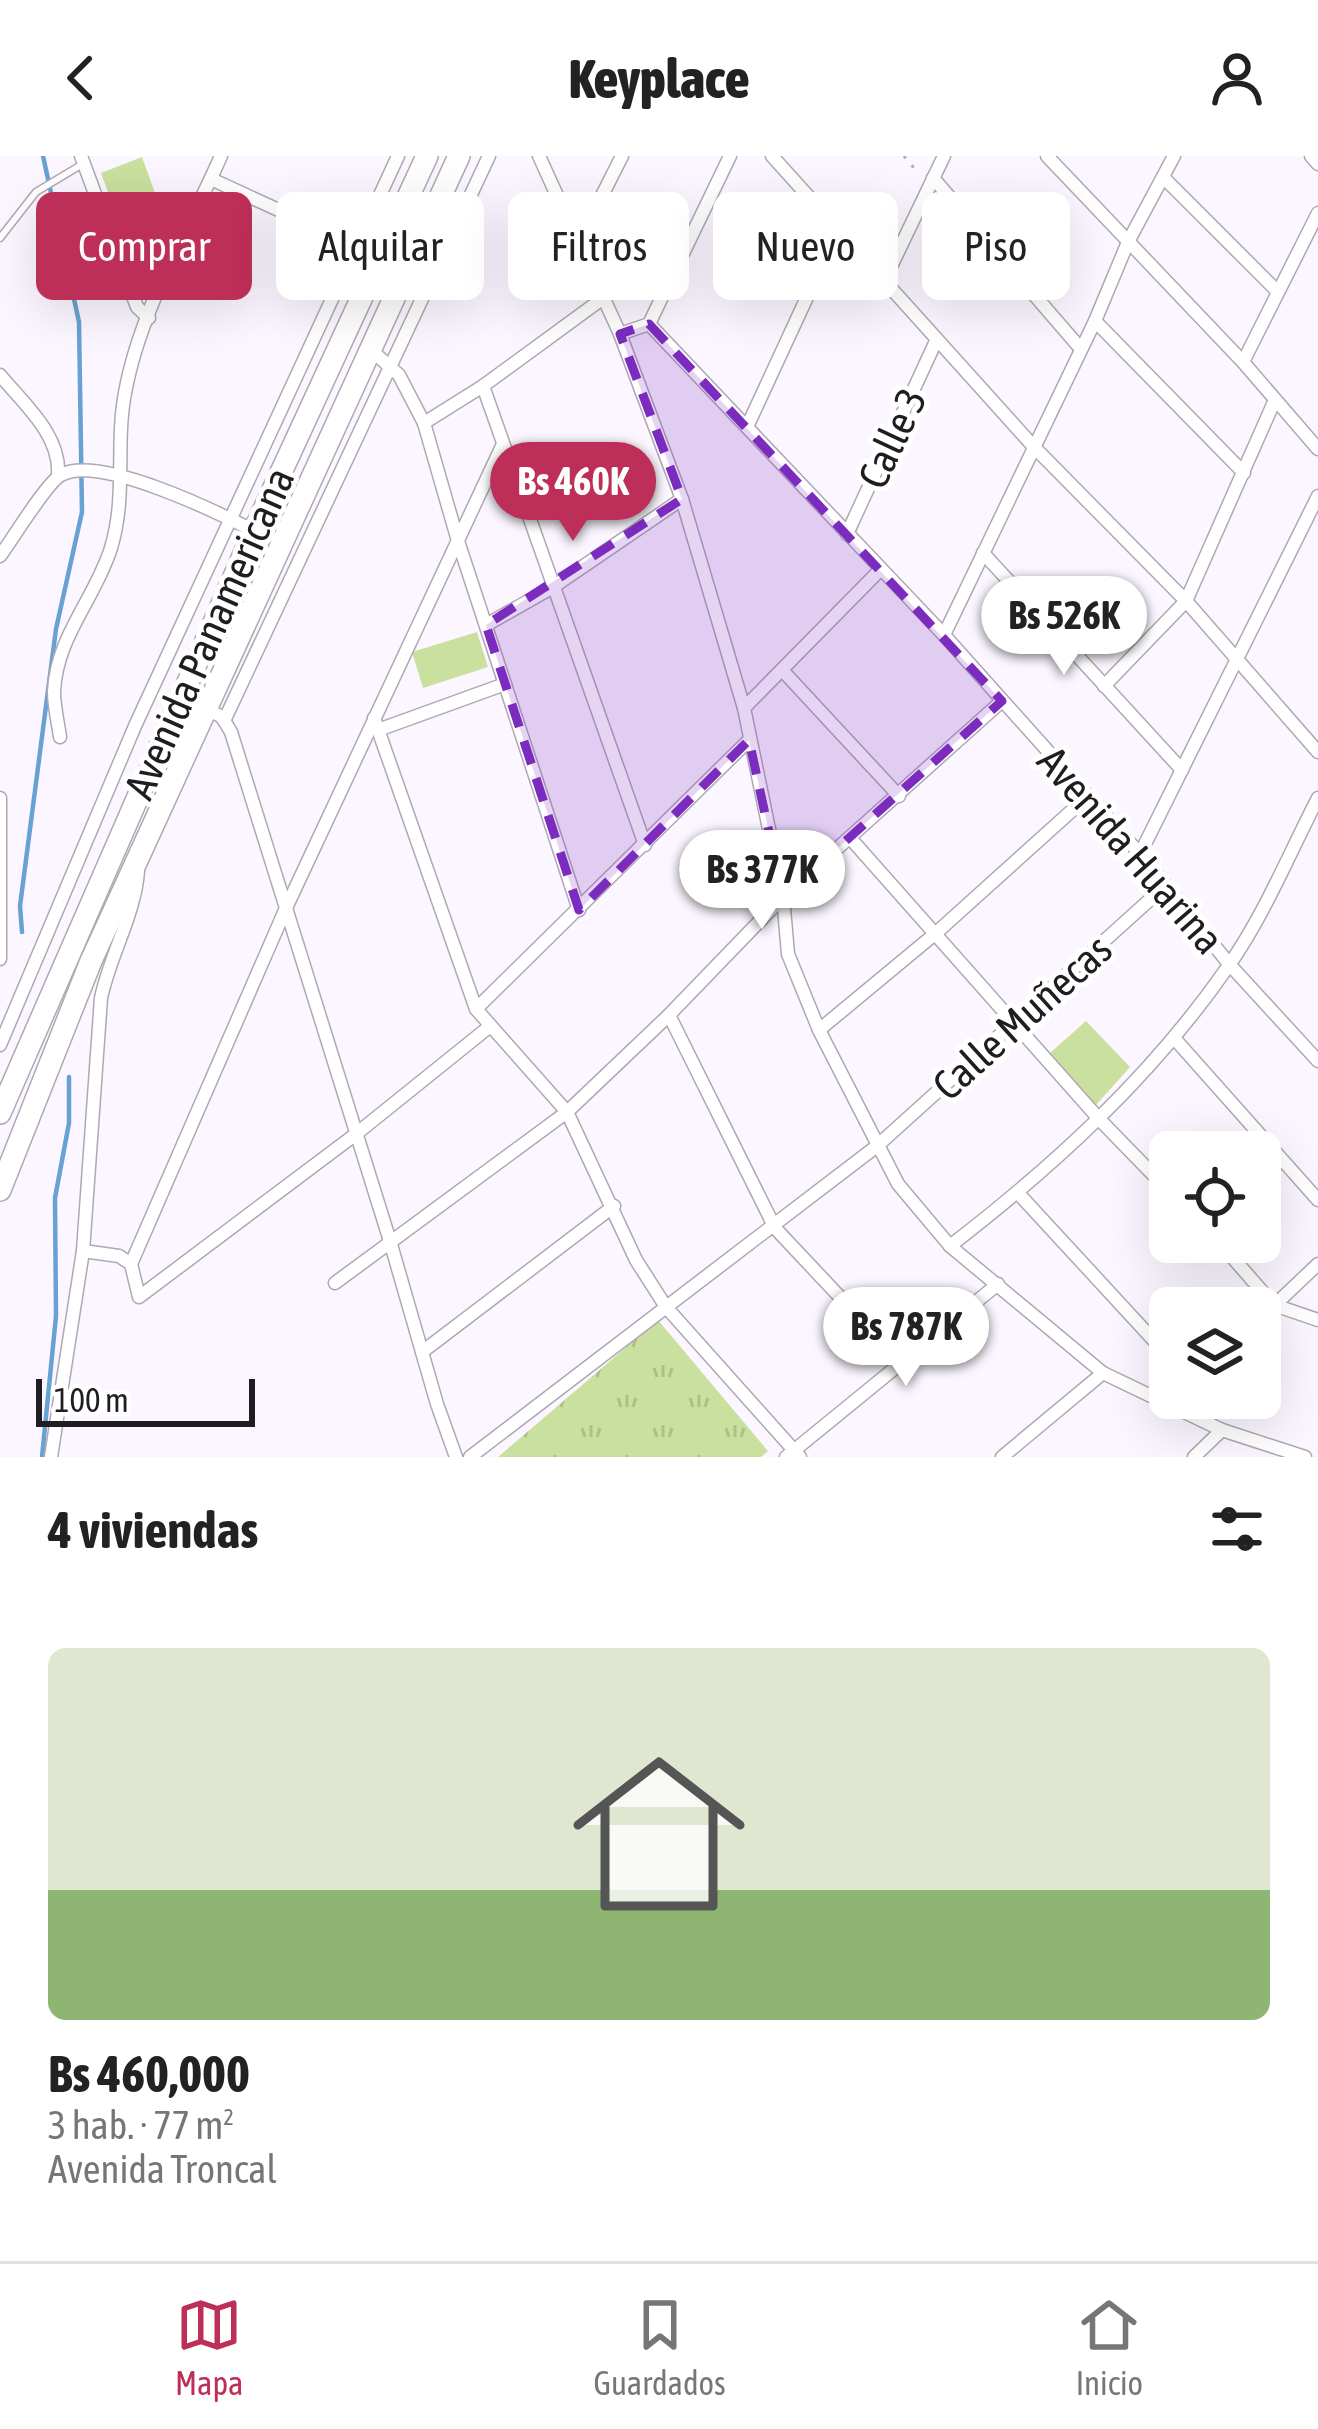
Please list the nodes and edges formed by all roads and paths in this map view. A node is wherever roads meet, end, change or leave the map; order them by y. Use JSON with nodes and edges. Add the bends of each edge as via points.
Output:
{"nodes":[{"id":1,"x":100,"y":156,"type":"edge"},
{"id":2,"x":221,"y":156,"type":"edge"},
{"id":3,"x":398,"y":156,"type":"edge"},
{"id":4,"x":427,"y":156,"type":"edge"},
{"id":5,"x":459,"y":156,"type":"edge"},
{"id":6,"x":489,"y":156,"type":"edge"},
{"id":7,"x":539,"y":156,"type":"edge"},
{"id":8,"x":622,"y":156,"type":"edge"},
{"id":9,"x":730,"y":156,"type":"edge"},
{"id":10,"x":772,"y":156,"type":"edge"},
{"id":11,"x":904,"y":156,"type":"edge"},
{"id":12,"x":944,"y":156,"type":"edge"},
{"id":13,"x":1047,"y":156,"type":"edge"},
{"id":14,"x":1174,"y":156,"type":"edge"},
{"id":15,"x":1311,"y":156,"type":"edge"},
{"id":16,"x":82,"y":160,"type":"edge"},
{"id":17,"x":1318,"y":164,"type":"edge"},
{"id":18,"x":1164,"y":178,"type":"junction"},
{"id":19,"x":211,"y":179,"type":"junction"},
{"id":20,"x":931,"y":182,"type":"junction"},
{"id":21,"x":382,"y":192,"type":"edge"},
{"id":22,"x":555,"y":192,"type":"edge"},
{"id":23,"x":604,"y":192,"type":"edge"},
{"id":24,"x":806,"y":192,"type":"edge"},
{"id":25,"x":276,"y":209,"type":"edge"},
{"id":26,"x":1318,"y":213,"type":"edge"},
{"id":27,"x":0,"y":238,"type":"edge"},
{"id":28,"x":1128,"y":242,"type":"junction"},
{"id":29,"x":898,"y":252,"type":"edge"},
{"id":30,"x":1278,"y":292,"type":"junction"},
{"id":31,"x":898,"y":295,"type":"edge"},
{"id":32,"x":332,"y":300,"type":"edge"},
{"id":33,"x":601,"y":300,"type":"edge"},
{"id":34,"x":603,"y":300,"type":"edge"},
{"id":35,"x":806,"y":300,"type":"edge"},
{"id":36,"x":149,"y":318,"type":"junction"},
{"id":37,"x":1095,"y":321,"type":"junction"},
{"id":38,"x":649,"y":324,"type":"junction"},
{"id":39,"x":620,"y":334,"type":"junction"},
{"id":40,"x":936,"y":341,"type":"junction"},
{"id":41,"x":1081,"y":349,"type":"junction"},
{"id":42,"x":370,"y":350,"type":"junction"},
{"id":43,"x":1243,"y":362,"type":"junction"},
{"id":44,"x":390,"y":366,"type":"junction"},
{"id":45,"x":0,"y":375,"type":"edge"},
{"id":46,"x":483,"y":386,"type":"junction"},
{"id":47,"x":1274,"y":402,"type":"junction"},
{"id":48,"x":424,"y":423,"type":"junction"},
{"id":49,"x":747,"y":427,"type":"junction"},
{"id":50,"x":503,"y":444,"type":"junction"},
{"id":51,"x":1034,"y":447,"type":"junction"},
{"id":52,"x":1318,"y":449,"type":"edge"},
{"id":53,"x":1244,"y":473,"type":"junction"},
{"id":54,"x":58,"y":476,"type":"junction"},
{"id":55,"x":123,"y":477,"type":"junction"},
{"id":56,"x":1318,"y":496,"type":"edge"},
{"id":57,"x":682,"y":499,"type":"junction"},
{"id":58,"x":229,"y":518,"type":"junction"},
{"id":59,"x":254,"y":532,"type":"junction"},
{"id":60,"x":847,"y":534,"type":"junction"},
{"id":61,"x":458,"y":541,"type":"junction"},
{"id":62,"x":983,"y":553,"type":"junction"},
{"id":63,"x":0,"y":556,"type":"edge"},
{"id":64,"x":880,"y":570,"type":"junction"},
{"id":65,"x":553,"y":587,"type":"junction"},
{"id":66,"x":1186,"y":601,"type":"junction"},
{"id":67,"x":486,"y":625,"type":"junction"},
{"id":68,"x":944,"y":635,"type":"junction"},
{"id":69,"x":1238,"y":659,"type":"junction"},
{"id":70,"x":782,"y":671,"type":"junction"},
{"id":71,"x":505,"y":684,"type":"junction"},
{"id":72,"x":1104,"y":686,"type":"junction"},
{"id":73,"x":1002,"y":701,"type":"junction"},
{"id":74,"x":744,"y":708,"type":"junction"},
{"id":75,"x":216,"y":715,"type":"junction"},
{"id":76,"x":376,"y":724,"type":"junction"},
{"id":77,"x":60,"y":737,"type":"dead end"},
{"id":78,"x":749,"y":740,"type":"junction"},
{"id":79,"x":1318,"y":752,"type":"edge"},
{"id":80,"x":1182,"y":770,"type":"junction"},
{"id":81,"x":899,"y":796,"type":"junction"},
{"id":82,"x":1087,"y":797,"type":"junction"},
{"id":83,"x":0,"y":798,"type":"edge"},
{"id":84,"x":1318,"y":798,"type":"edge"},
{"id":85,"x":851,"y":839,"type":"junction"},
{"id":86,"x":645,"y":845,"type":"junction"},
{"id":87,"x":1140,"y":854,"type":"junction"},
{"id":88,"x":139,"y":858,"type":"junction"},
{"id":89,"x":1166,"y":886,"type":"junction"},
{"id":90,"x":783,"y":897,"type":"junction"},
{"id":91,"x":286,"y":908,"type":"junction"},
{"id":92,"x":579,"y":910,"type":"junction"},
{"id":93,"x":937,"y":933,"type":"junction"},
{"id":94,"x":0,"y":959,"type":"edge"},
{"id":95,"x":1230,"y":965,"type":"junction"},
{"id":96,"x":476,"y":1009,"type":"junction"},
{"id":97,"x":669,"y":1016,"type":"junction"},
{"id":98,"x":1016,"y":1024,"type":"junction"},
{"id":99,"x":489,"y":1028,"type":"junction"},
{"id":100,"x":819,"y":1030,"type":"junction"},
{"id":101,"x":1174,"y":1038,"type":"junction"},
{"id":102,"x":0,"y":1045,"type":"edge"},
{"id":103,"x":1318,"y":1061,"type":"edge"},
{"id":104,"x":567,"y":1112,"type":"junction"},
{"id":105,"x":0,"y":1113,"type":"edge"},
{"id":106,"x":1100,"y":1120,"type":"junction"},
{"id":107,"x":356,"y":1134,"type":"junction"},
{"id":108,"x":877,"y":1146,"type":"junction"},
{"id":109,"x":1149,"y":1170,"type":"edge"},
{"id":110,"x":0,"y":1190,"type":"edge"},
{"id":111,"x":1018,"y":1193,"type":"junction"},
{"id":112,"x":1318,"y":1200,"type":"edge"},
{"id":113,"x":614,"y":1206,"type":"junction"},
{"id":114,"x":775,"y":1228,"type":"junction"},
{"id":115,"x":390,"y":1240,"type":"junction"},
{"id":116,"x":950,"y":1246,"type":"junction"},
{"id":117,"x":83,"y":1250,"type":"junction"},
{"id":118,"x":1238,"y":1263,"type":"edge"},
{"id":119,"x":130,"y":1264,"type":"junction"},
{"id":120,"x":1318,"y":1264,"type":"edge"},
{"id":121,"x":334,"y":1283,"type":"dead end"},
{"id":122,"x":998,"y":1284,"type":"junction"},
{"id":123,"x":1259,"y":1287,"type":"edge"},
{"id":124,"x":1281,"y":1298,"type":"edge"},
{"id":125,"x":666,"y":1306,"type":"junction"},
{"id":126,"x":1281,"y":1307,"type":"edge"},
{"id":127,"x":1318,"y":1320,"type":"edge"},
{"id":128,"x":1149,"y":1335,"type":"edge"},
{"id":129,"x":422,"y":1352,"type":"junction"},
{"id":130,"x":901,"y":1362,"type":"junction"},
{"id":131,"x":1103,"y":1373,"type":"junction"},
{"id":132,"x":1149,"y":1392,"type":"edge"},
{"id":133,"x":1202,"y":1419,"type":"edge"},
{"id":134,"x":1222,"y":1430,"type":"junction"},
{"id":135,"x":793,"y":1455,"type":"edge"},
{"id":136,"x":51,"y":1457,"type":"edge"},
{"id":137,"x":456,"y":1457,"type":"edge"},
{"id":138,"x":470,"y":1457,"type":"edge"},
{"id":139,"x":1002,"y":1457,"type":"edge"},
{"id":140,"x":1194,"y":1457,"type":"edge"},
{"id":141,"x":1305,"y":1457,"type":"edge"}],
"edges":[{"from":1,"to":16,"type":"street"},
{"from":2,"to":19,"type":"street"},
{"from":3,"to":21,"type":"street","name":"Avenida Panamericana"},
{"from":4,"to":59,"type":"highway","name":"Avenida Panamericana"},
{"from":5,"to":42,"type":"highway","name":"Avenida Panamericana"},
{"from":6,"to":44,"type":"street"},
{"from":7,"to":22,"type":"street"},
{"from":8,"to":23,"type":"street"},
{"from":9,"to":38,"type":"street"},
{"from":10,"to":24,"type":"street"},
{"from":11,"to":20,"type":"path"},
{"from":12,"to":20,"type":"street"},
{"from":13,"to":28,"type":"street"},
{"from":14,"to":18,"type":"street"},
{"from":15,"to":17,"type":"street"},
{"from":16,"to":27,"type":"lane","via":[[36,193]]},
{"from":16,"to":36,"type":"street","via":[[136,308]]},
{"from":18,"to":28,"type":"street"},
{"from":18,"to":30,"type":"street"},
{"from":19,"to":25,"type":"street"},
{"from":19,"to":36,"type":"street"},
{"from":20,"to":29,"type":"street"},
{"from":20,"to":41,"type":"street"},
{"from":26,"to":30,"type":"street"},
{"from":28,"to":37,"type":"street"},
{"from":28,"to":43,"type":"street"},
{"from":30,"to":43,"type":"street"},
{"from":31,"to":40,"type":"street"},
{"from":32,"to":58,"type":"street","name":"Avenida Panamericana"},
{"from":33,"to":46,"type":"street"},
{"from":34,"to":39,"type":"street"},
{"from":35,"to":49,"type":"street"},
{"from":36,"to":55,"type":"street","via":[[123,400]]},
{"from":37,"to":41,"type":"street"},
{"from":37,"to":53,"type":"street"},
{"from":38,"to":39,"type":"street"},
{"from":38,"to":49,"type":"street","name":"Avenida Huarina"},
{"from":39,"to":57,"type":"street"},
{"from":40,"to":51,"type":"street"},
{"from":40,"to":60,"type":"street","name":"Calle 3"},
{"from":41,"to":51,"type":"street"},
{"from":42,"to":44,"type":"street"},
{"from":42,"to":75,"type":"highway","name":"Avenida Panamericana"},
{"from":43,"to":47,"type":"street"},
{"from":44,"to":48,"type":"street"},
{"from":44,"to":75,"type":"street"},
{"from":45,"to":54,"type":"street","via":[[49,435]]},
{"from":46,"to":48,"type":"street"},
{"from":46,"to":50,"type":"street"},
{"from":47,"to":52,"type":"street"},
{"from":47,"to":53,"type":"street"},
{"from":48,"to":61,"type":"street"},
{"from":49,"to":60,"type":"street","name":"Avenida Huarina"},
{"from":50,"to":61,"type":"street"},
{"from":50,"to":65,"type":"street"},
{"from":51,"to":62,"type":"street"},
{"from":51,"to":66,"type":"street"},
{"from":53,"to":66,"type":"street"},
{"from":54,"to":55,"type":"street","via":[[82,469]]},
{"from":54,"to":63,"type":"street"},
{"from":55,"to":58,"type":"street"},
{"from":55,"to":77,"type":"street","via":[[111,548],[58,661]]},
{"from":56,"to":69,"type":"street"},
{"from":57,"to":65,"type":"street"},
{"from":57,"to":74,"type":"street"},
{"from":58,"to":59,"type":"street"},
{"from":58,"to":102,"type":"street","name":"Avenida Panamericana"},
{"from":59,"to":105,"type":"highway","name":"Avenida Panamericana"},
{"from":60,"to":64,"type":"street","name":"Avenida Huarina"},
{"from":61,"to":67,"type":"street"},
{"from":61,"to":76,"type":"street"},
{"from":62,"to":68,"type":"street"},
{"from":62,"to":72,"type":"street"},
{"from":64,"to":68,"type":"street","name":"Avenida Huarina"},
{"from":64,"to":70,"type":"street"},
{"from":65,"to":67,"type":"street"},
{"from":65,"to":86,"type":"street"},
{"from":66,"to":69,"type":"street"},
{"from":66,"to":72,"type":"street"},
{"from":67,"to":71,"type":"street"},
{"from":68,"to":73,"type":"street","name":"Avenida Huarina"},
{"from":69,"to":79,"type":"street"},
{"from":69,"to":80,"type":"street"},
{"from":70,"to":74,"type":"street"},
{"from":70,"to":81,"type":"street"},
{"from":71,"to":76,"type":"street"},
{"from":71,"to":92,"type":"street"},
{"from":72,"to":80,"type":"street"},
{"from":73,"to":81,"type":"street"},
{"from":73,"to":82,"type":"street","name":"Avenida Huarina"},
{"from":74,"to":78,"type":"street"},
{"from":75,"to":88,"type":"highway","name":"Avenida Panamericana"},
{"from":75,"to":91,"type":"street"},
{"from":76,"to":91,"type":"street"},
{"from":76,"to":96,"type":"street"},
{"from":78,"to":86,"type":"street"},
{"from":78,"to":90,"type":"street"},
{"from":80,"to":87,"type":"street"},
{"from":81,"to":85,"type":"street"},
{"from":82,"to":87,"type":"street","name":"Avenida Huarina"},
{"from":82,"to":93,"type":"street"},
{"from":83,"to":94,"type":"street"},
{"from":84,"to":95,"type":"street"},
{"from":85,"to":90,"type":"street"},
{"from":85,"to":93,"type":"street"},
{"from":86,"to":92,"type":"street"},
{"from":87,"to":89,"type":"street","name":"Avenida Huarina"},
{"from":88,"to":110,"type":"highway","name":"Avenida Panamericana"},
{"from":88,"to":117,"type":"street","name":"Avenida Panamericana","via":[[101,998]]},
{"from":89,"to":95,"type":"street","name":"Avenida Huarina"},
{"from":89,"to":98,"type":"street","name":"Calle Muñecas"},
{"from":90,"to":97,"type":"street"},
{"from":90,"to":100,"type":"street","via":[[788,954]]},
{"from":91,"to":107,"type":"street"},
{"from":91,"to":119,"type":"street"},
{"from":92,"to":96,"type":"street"},
{"from":93,"to":98,"type":"street"},
{"from":93,"to":100,"type":"street"},
{"from":95,"to":101,"type":"street"},
{"from":95,"to":103,"type":"street","name":"Avenida Huarina"},
{"from":96,"to":99,"type":"street"},
{"from":97,"to":104,"type":"street"},
{"from":97,"to":114,"type":"street"},
{"from":98,"to":106,"type":"street"},
{"from":98,"to":108,"type":"street","name":"Calle Muñecas"},
{"from":99,"to":104,"type":"street"},
{"from":99,"to":107,"type":"street"},
{"from":100,"to":108,"type":"street"},
{"from":101,"to":106,"type":"street"},
{"from":101,"to":112,"type":"street"},
{"from":104,"to":113,"type":"street"},
{"from":104,"to":115,"type":"street"},
{"from":106,"to":109,"type":"street"},
{"from":106,"to":111,"type":"street"},
{"from":107,"to":115,"type":"street"},
{"from":107,"to":119,"type":"street","via":[[139,1297]]},
{"from":108,"to":114,"type":"street","name":"Calle Muñecas"},
{"from":108,"to":116,"type":"street","via":[[915,1209]]},
{"from":111,"to":116,"type":"street"},
{"from":111,"to":128,"type":"street"},
{"from":113,"to":125,"type":"street"},
{"from":113,"to":129,"type":"street"},
{"from":114,"to":125,"type":"street","name":"Calle Muñecas"},
{"from":114,"to":130,"type":"street"},
{"from":115,"to":121,"type":"street"},
{"from":115,"to":129,"type":"street"},
{"from":116,"to":122,"type":"street"},
{"from":117,"to":119,"type":"street"},
{"from":117,"to":136,"type":"street","name":"Avenida Panamericana"},
{"from":118,"to":123,"type":"street"},
{"from":120,"to":124,"type":"street"},
{"from":122,"to":130,"type":"street"},
{"from":122,"to":131,"type":"street"},
{"from":125,"to":135,"type":"street"},
{"from":125,"to":138,"type":"street","name":"Calle Muñecas"},
{"from":126,"to":127,"type":"street"},
{"from":129,"to":137,"type":"street"},
{"from":130,"to":135,"type":"street"},
{"from":131,"to":132,"type":"street"},
{"from":131,"to":139,"type":"street"},
{"from":133,"to":134,"type":"street"},
{"from":134,"to":140,"type":"street"},
{"from":134,"to":141,"type":"street"}]}
